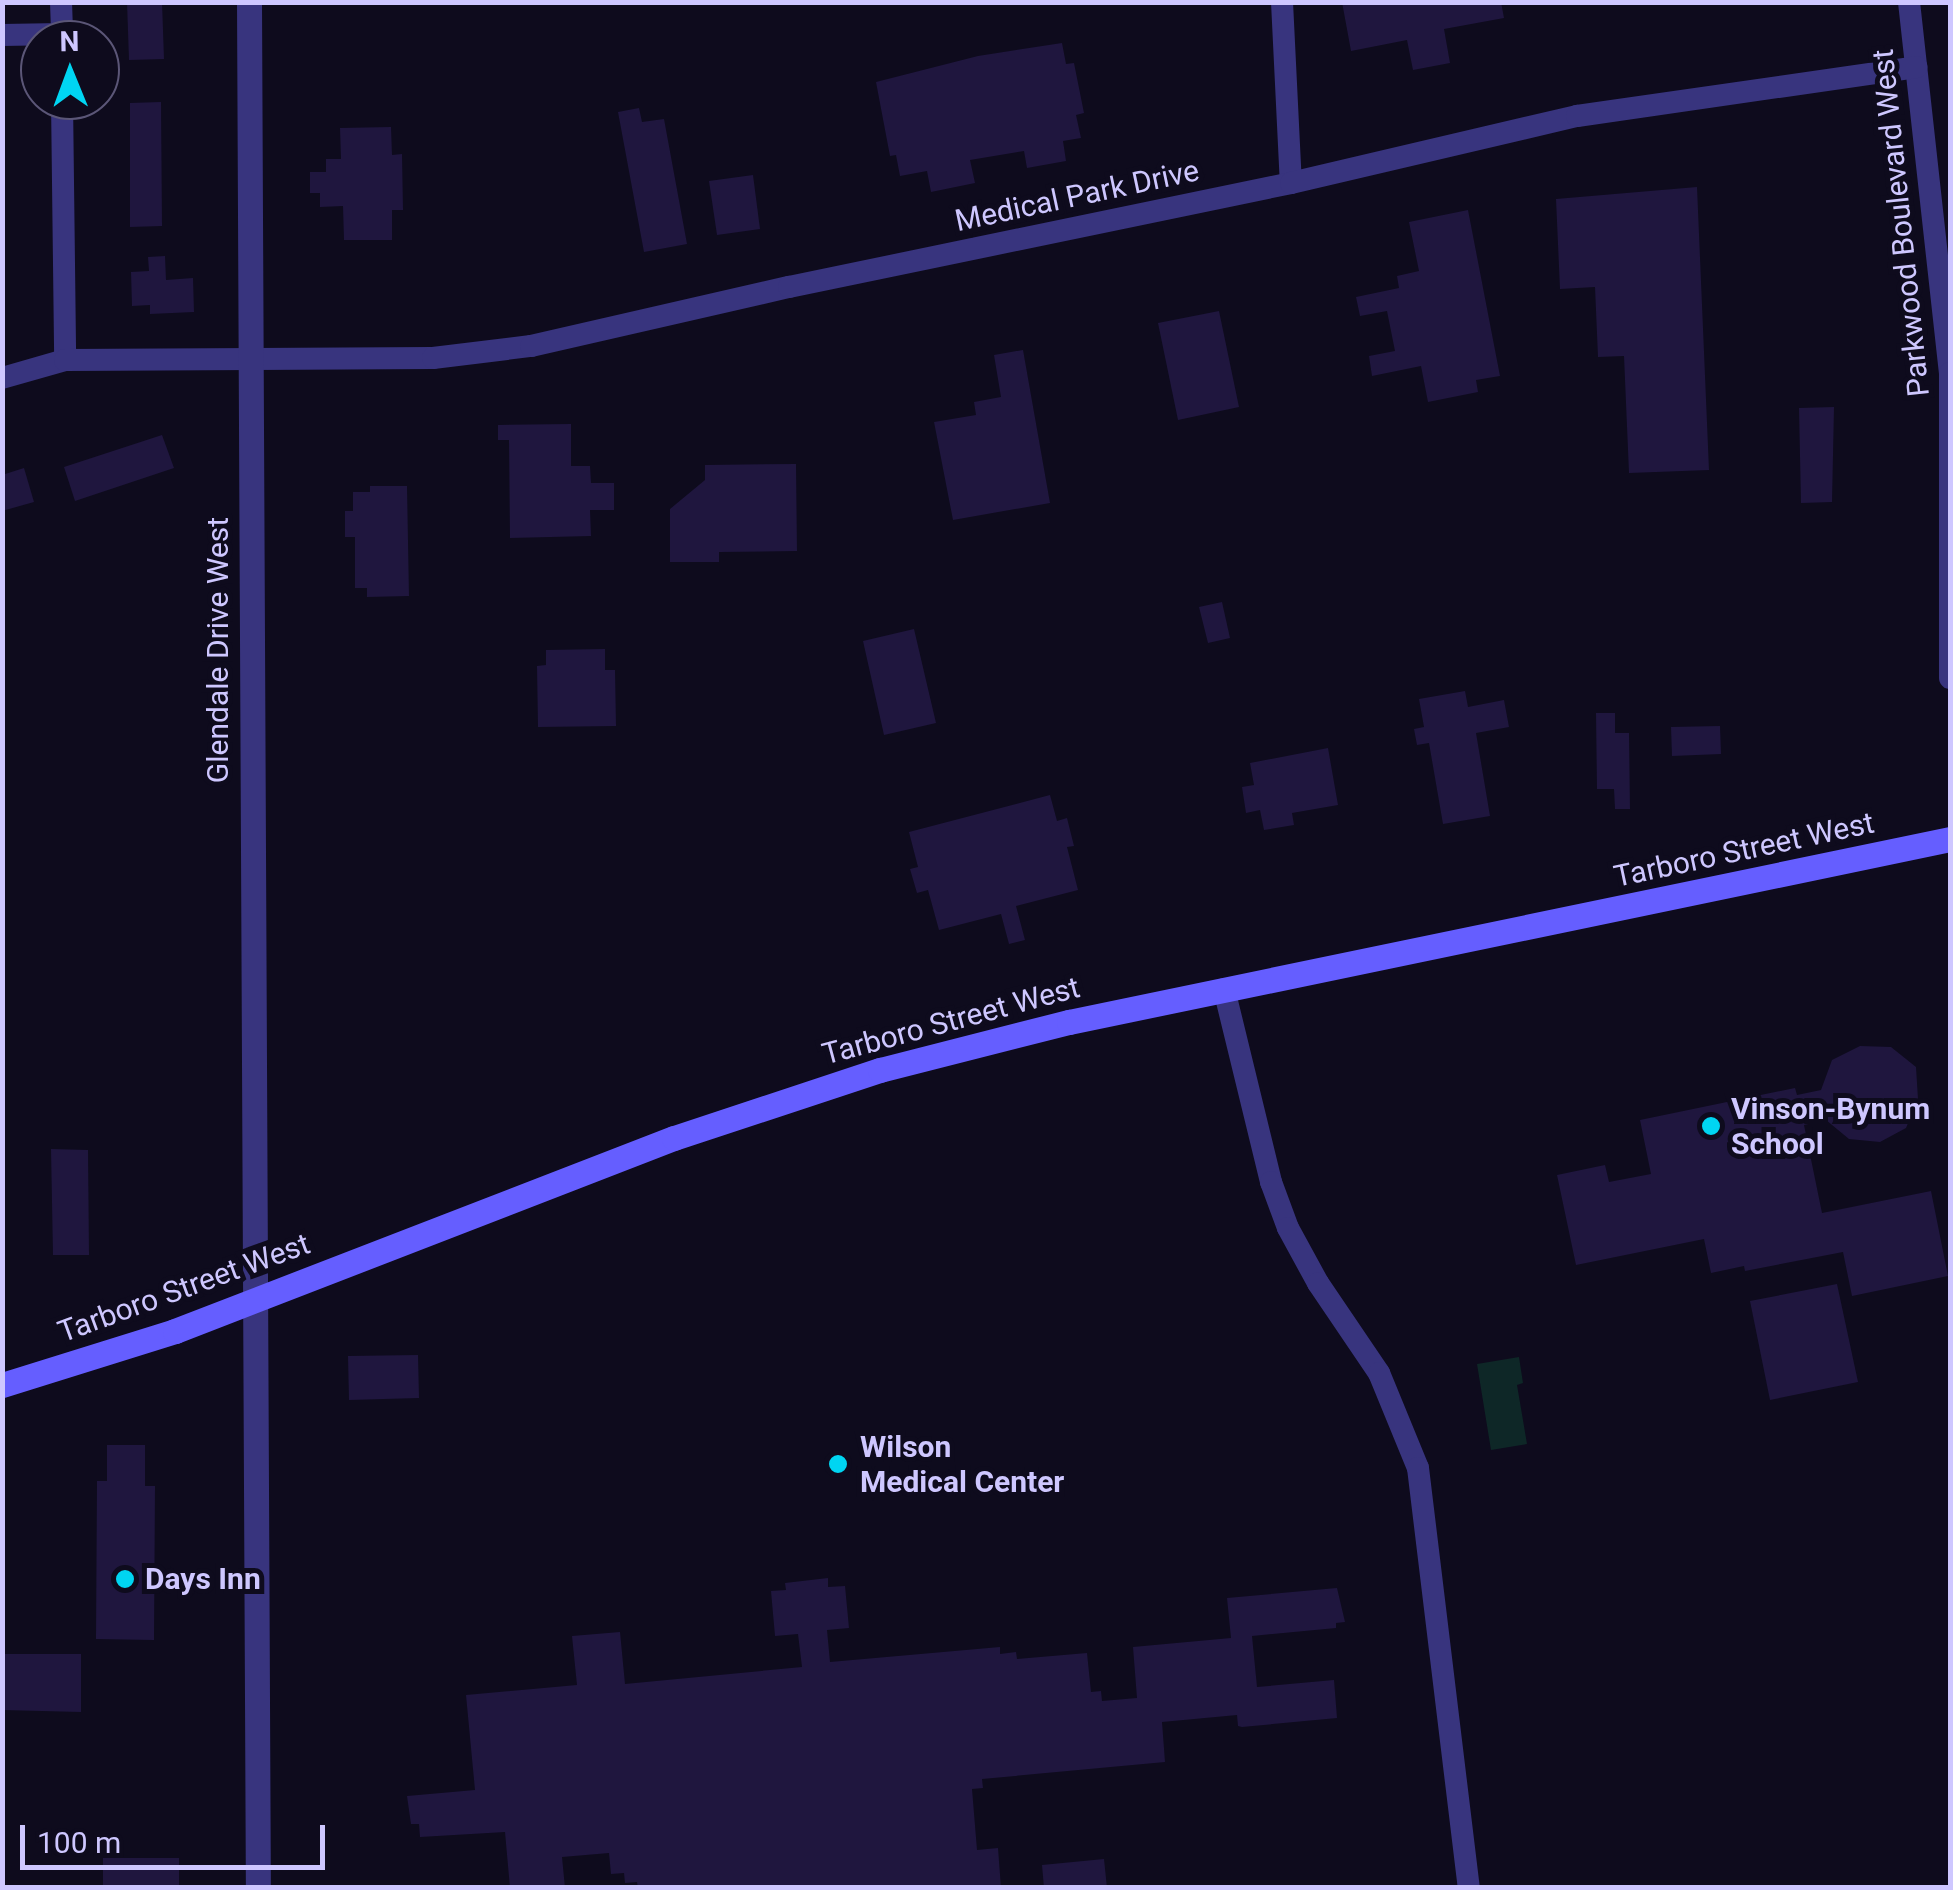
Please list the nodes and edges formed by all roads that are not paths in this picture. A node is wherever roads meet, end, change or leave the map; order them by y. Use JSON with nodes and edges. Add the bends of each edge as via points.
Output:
{"nodes":[{"id":1,"x":249,"y":2,"type":"edge"},
{"id":2,"x":1282,"y":2,"type":"edge"},
{"id":3,"x":1909,"y":2,"type":"edge"},
{"id":4,"x":1916,"y":67,"type":"junction"},
{"id":5,"x":62,"y":120,"type":"edge"},
{"id":6,"x":1290,"y":183,"type":"junction"},
{"id":7,"x":64,"y":360,"type":"junction"},
{"id":8,"x":248,"y":361,"type":"junction"},
{"id":9,"x":2,"y":378,"type":"edge"},
{"id":10,"x":1950,"y":678,"type":"edge"},
{"id":11,"x":1950,"y":840,"type":"edge"},
{"id":12,"x":1224,"y":989,"type":"junction"},
{"id":13,"x":256,"y":1297,"type":"junction"},
{"id":14,"x":2,"y":1385,"type":"edge"},
{"id":15,"x":258,"y":1888,"type":"edge"},
{"id":16,"x":1470,"y":1888,"type":"edge"}],
"edges":[{"from":1,"to":8,"type":"street","name":"Glendale Drive West"},
{"from":2,"to":6,"type":"street"},
{"from":3,"to":4,"type":"street","name":"Parkwood Boulevard West"},
{"from":4,"to":6,"type":"street","name":"Medical Park Drive","via":[[1578,116]]},
{"from":4,"to":10,"type":"street","name":"Parkwood Boulevard West","via":[[1950,374]]},
{"from":5,"to":7,"type":"street"},
{"from":6,"to":8,"type":"street","name":"Medical Park Drive","via":[[530,346],[434,358]]},
{"from":7,"to":8,"type":"street","name":"Medical Park Drive"},
{"from":7,"to":9,"type":"street","name":"Medical Park Drive"},
{"from":8,"to":13,"type":"street","name":"Glendale Drive West"},
{"from":11,"to":12,"type":"main road","name":"Tarboro Street West"},
{"from":12,"to":13,"type":"main road","name":"Tarboro Street West","via":[[982,1043],[768,1104]]},
{"from":12,"to":16,"type":"street","via":[[1288,1228],[1379,1373],[1418,1468]]},
{"from":13,"to":14,"type":"main road","name":"Tarboro Street West","via":[[175,1331]]},
{"from":13,"to":15,"type":"street","name":"Glendale Drive West"}]}
